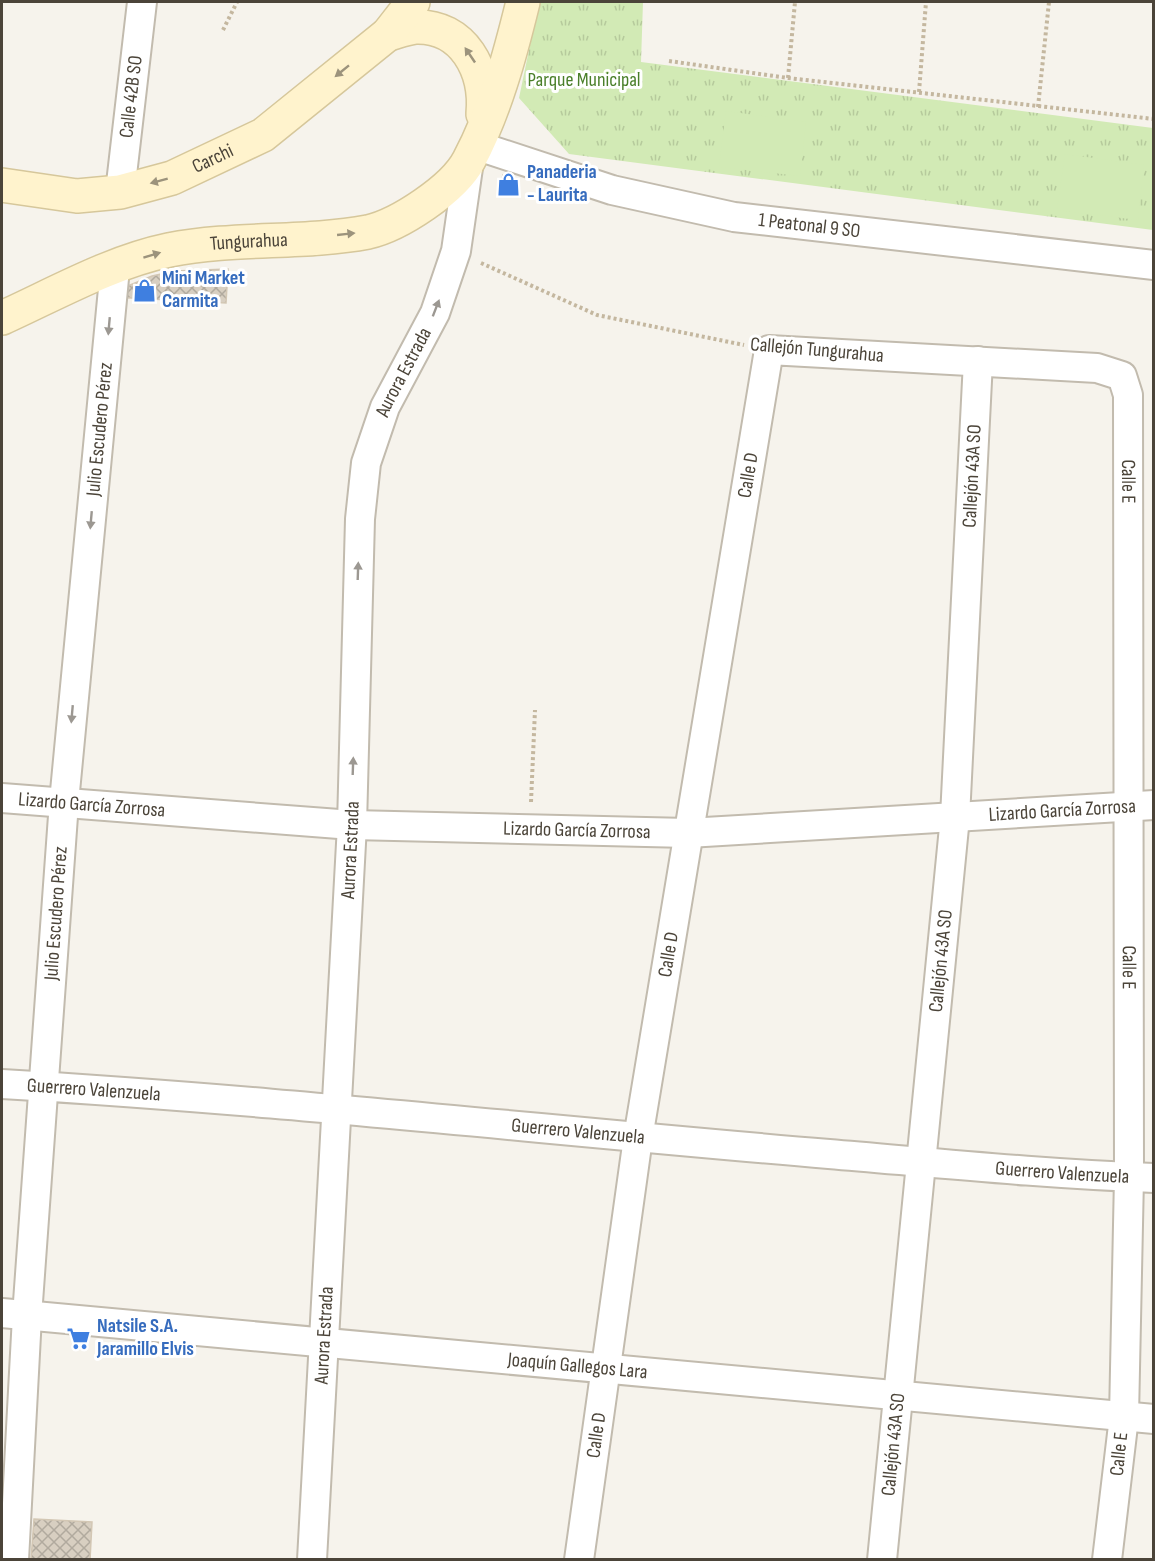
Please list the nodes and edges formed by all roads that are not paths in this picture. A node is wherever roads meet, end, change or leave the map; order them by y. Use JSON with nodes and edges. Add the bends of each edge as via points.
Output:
{"nodes":[{"id":1,"x":142,"y":2,"type":"edge"},
{"id":2,"x":414,"y":2,"type":"edge"},
{"id":3,"x":523,"y":2,"type":"edge"},
{"id":4,"x":388,"y":34,"type":"junction"},
{"id":5,"x":475,"y":146,"type":"junction"},
{"id":6,"x":2,"y":185,"type":"edge"},
{"id":7,"x":120,"y":192,"type":"junction"},
{"id":8,"x":1154,"y":265,"type":"edge"},
{"id":9,"x":115,"y":267,"type":"junction"},
{"id":10,"x":2,"y":318,"type":"edge"},
{"id":11,"x":769,"y":350,"type":"joint"},
{"id":12,"x":978,"y":361,"type":"junction"},
{"id":13,"x":1122,"y":376,"type":"joint"},
{"id":14,"x":2,"y":798,"type":"edge"},
{"id":15,"x":64,"y":802,"type":"junction"},
{"id":16,"x":1141,"y":805,"type":"edge"},
{"id":17,"x":955,"y":817,"type":"junction"},
{"id":18,"x":351,"y":825,"type":"junction"},
{"id":19,"x":688,"y":833,"type":"junction"},
{"id":20,"x":2,"y":1084,"type":"edge"},
{"id":21,"x":44,"y":1086,"type":"junction"},
{"id":22,"x":336,"y":1109,"type":"junction"},
{"id":23,"x":638,"y":1138,"type":"junction"},
{"id":24,"x":923,"y":1162,"type":"junction"},
{"id":25,"x":1142,"y":1177,"type":"edge"},
{"id":26,"x":14,"y":1315,"type":"edge"},
{"id":27,"x":324,"y":1343,"type":"junction"},
{"id":28,"x":606,"y":1369,"type":"junction"},
{"id":29,"x":897,"y":1395,"type":"junction"},
{"id":30,"x":1124,"y":1416,"type":"junction"},
{"id":31,"x":1154,"y":1419,"type":"edge"},
{"id":32,"x":14,"y":1560,"type":"edge"},
{"id":33,"x":312,"y":1560,"type":"edge"},
{"id":34,"x":579,"y":1560,"type":"edge"},
{"id":35,"x":882,"y":1560,"type":"edge"},
{"id":36,"x":1107,"y":1560,"type":"edge"}],
"edges":[{"from":1,"to":7,"type":"street","name":"Calle 42B SO"},
{"from":2,"to":4,"type":"main road"},
{"from":3,"to":5,"type":"main road","via":[[510,53]]},
{"from":5,"to":4,"type":"main road","one_way":true,"via":[[484,101],[481,73],[466,48],[443,32],[415,27]]},
{"from":4,"to":7,"type":"main road","name":"Carchi","one_way":true,"via":[[263,135],[172,178]]},
{"from":5,"to":8,"type":"street","name":"1 Peatonal 9 SO","via":[[612,190],[734,218]]},
{"from":9,"to":5,"type":"main road","name":"Tungurahua","one_way":true,"via":[[171,250],[369,231],[410,215],[449,183]]},
{"from":18,"to":5,"type":"street","name":"Aurora Estrada","one_way":true,"via":[[360,519],[366,463],[385,407],[435,313],[456,251]]},
{"from":6,"to":7,"type":"main road","name":"Carchi","via":[[77,196]]},
{"from":9,"to":10,"type":"main road","name":"Tungurahua"},
{"from":9,"to":15,"type":"street","name":"Julio Escudero Pérez","one_way":true},
{"from":11,"to":12,"type":"street","name":"Callejón Tungurahua"},
{"from":11,"to":19,"type":"street","name":"Calle D"},
{"from":12,"to":13,"type":"street","name":"Callejón Tungurahua","via":[[1097,368]]},
{"from":12,"to":17,"type":"street","name":"Callejón 43A SO"},
{"from":13,"to":16,"type":"street","name":"Calle E","via":[[1128,395]]},
{"from":14,"to":15,"type":"street","name":"Lizardo García Zorrosa"},
{"from":15,"to":18,"type":"street","name":"Lizardo García Zorrosa"},
{"from":15,"to":21,"type":"street","name":"Julio Escudero Pérez"},
{"from":16,"to":17,"type":"street","name":"Lizardo García Zorrosa"},
{"from":16,"to":25,"type":"street","name":"Calle E"},
{"from":17,"to":19,"type":"street","name":"Lizardo García Zorrosa"},
{"from":17,"to":24,"type":"street","name":"Callejón 43A SO"},
{"from":18,"to":19,"type":"street","name":"Lizardo García Zorrosa"},
{"from":18,"to":22,"type":"street","name":"Aurora Estrada"},
{"from":19,"to":23,"type":"street","name":"Calle D"},
{"from":20,"to":21,"type":"street","name":"Guerrero Valenzuela"},
{"from":21,"to":22,"type":"street","name":"Guerrero Valenzuela"},
{"from":21,"to":26,"type":"street","name":"Julio Escudero Pérez"},
{"from":22,"to":23,"type":"street","name":"Guerrero Valenzuela"},
{"from":22,"to":27,"type":"street","name":"Aurora Estrada"},
{"from":23,"to":24,"type":"street","name":"Guerrero Valenzuela"},
{"from":23,"to":28,"type":"street","name":"Calle D"},
{"from":24,"to":25,"type":"street","name":"Guerrero Valenzuela"},
{"from":24,"to":29,"type":"street","name":"Callejón 43A SO"},
{"from":25,"to":30,"type":"street","name":"Calle E"},
{"from":26,"to":27,"type":"street","name":"Joaquín Gallegos Lara"},
{"from":26,"to":32,"type":"street","name":"Julio Escudero Pérez"},
{"from":27,"to":28,"type":"street","name":"Joaquín Gallegos Lara"},
{"from":27,"to":33,"type":"street","name":"Aurora Estrada"},
{"from":28,"to":29,"type":"street","name":"Joaquín Gallegos Lara"},
{"from":28,"to":34,"type":"street","name":"Calle D"},
{"from":29,"to":30,"type":"street","name":"Joaquín Gallegos Lara"},
{"from":29,"to":35,"type":"street","name":"Callejón 43A SO"},
{"from":30,"to":31,"type":"street","name":"Joaquín Gallegos Lara"},
{"from":30,"to":36,"type":"street","name":"Calle E"}]}
